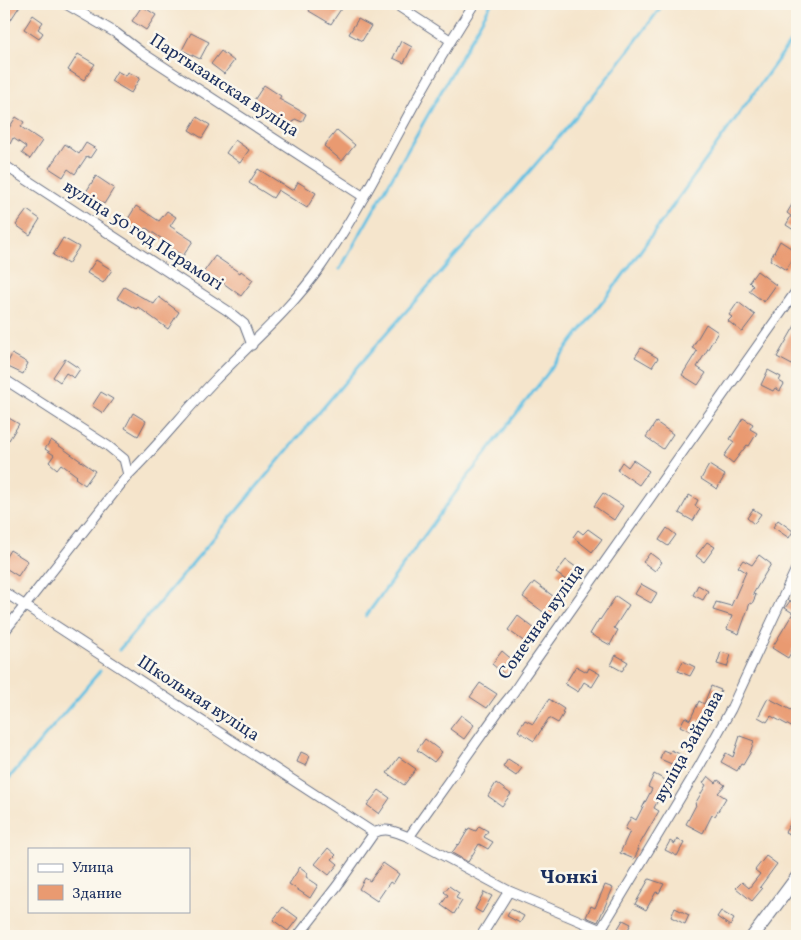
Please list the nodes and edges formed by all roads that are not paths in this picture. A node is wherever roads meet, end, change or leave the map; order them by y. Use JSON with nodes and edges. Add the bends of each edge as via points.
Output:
{"nodes":[{"id":1,"x":66,"y":4,"type":"edge"},
{"id":2,"x":395,"y":4,"type":"edge"},
{"id":3,"x":474,"y":4,"type":"edge"},
{"id":4,"x":450,"y":40,"type":"junction"},
{"id":5,"x":4,"y":165,"type":"edge"},
{"id":6,"x":364,"y":197,"type":"junction"},
{"id":7,"x":797,"y":290,"type":"edge"},
{"id":8,"x":252,"y":345,"type":"junction"},
{"id":9,"x":4,"y":379,"type":"edge"},
{"id":10,"x":128,"y":475,"type":"junction"},
{"id":11,"x":797,"y":567,"type":"edge"},
{"id":12,"x":4,"y":592,"type":"edge"},
{"id":13,"x":26,"y":606,"type":"junction"},
{"id":14,"x":4,"y":632,"type":"edge"},
{"id":15,"x":374,"y":833,"type":"junction"},
{"id":16,"x":409,"y":837,"type":"junction"},
{"id":17,"x":797,"y":877,"type":"edge"},
{"id":18,"x":509,"y":891,"type":"junction"},
{"id":19,"x":599,"y":933,"type":"edge"},
{"id":20,"x":298,"y":936,"type":"edge"},
{"id":21,"x":480,"y":936,"type":"edge"},
{"id":22,"x":615,"y":936,"type":"edge"},
{"id":23,"x":753,"y":936,"type":"edge"}],
"edges":[{"from":1,"to":6,"type":"street","name":"Партызанская вуліца","via":[[116,33]]},
{"from":2,"to":4,"type":"street"},
{"from":3,"to":4,"type":"street"},
{"from":4,"to":6,"type":"street"},
{"from":5,"to":8,"type":"street","name":"вуліца 50 год Перамогі","via":[[228,311],[244,324]]},
{"from":6,"to":8,"type":"street","via":[[321,266]]},
{"from":7,"to":16,"type":"street","name":"Сонечная вуліца"},
{"from":8,"to":10,"type":"street","via":[[215,380]]},
{"from":9,"to":10,"type":"street","via":[[108,446],[124,459]]},
{"from":10,"to":13,"type":"street"},
{"from":11,"to":19,"type":"street","name":"вуліца Зайцава","via":[[731,709]]},
{"from":12,"to":13,"type":"street","name":"Школьная вуліца"},
{"from":13,"to":14,"type":"street"},
{"from":13,"to":15,"type":"street","name":"Школьная вуліца"},
{"from":15,"to":16,"type":"street","via":[[387,829]]},
{"from":15,"to":20,"type":"street"},
{"from":16,"to":18,"type":"street"},
{"from":17,"to":23,"type":"street"},
{"from":18,"to":19,"type":"street"},
{"from":18,"to":21,"type":"street"},
{"from":19,"to":22,"type":"street"}]}
